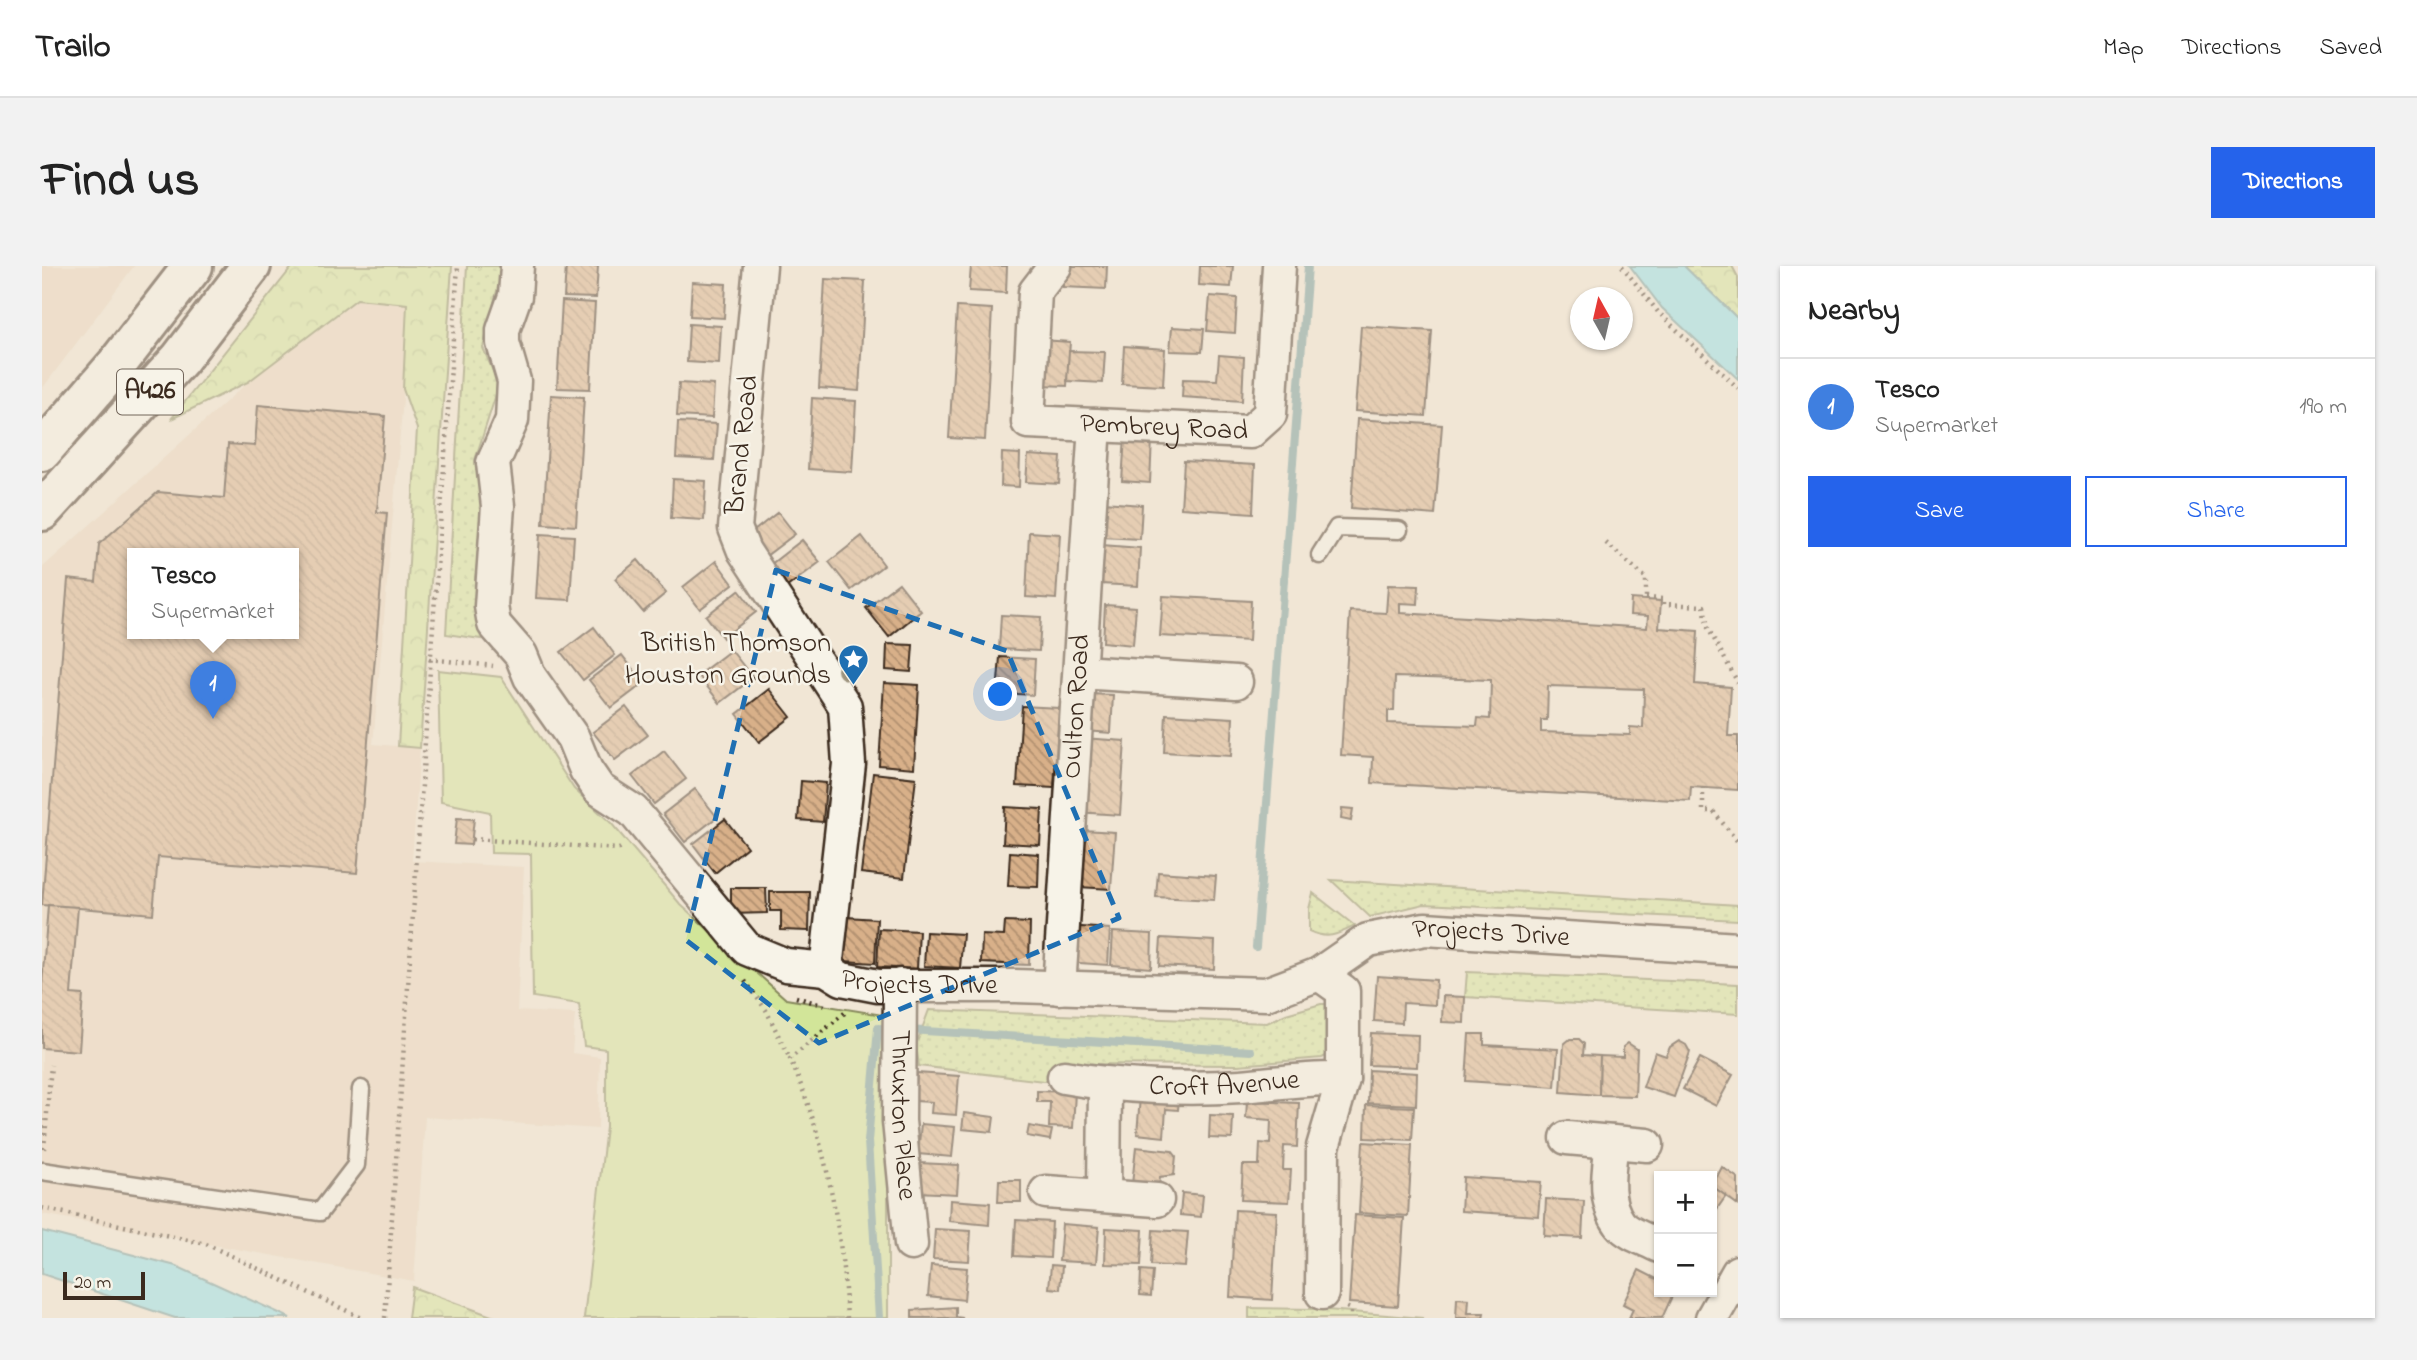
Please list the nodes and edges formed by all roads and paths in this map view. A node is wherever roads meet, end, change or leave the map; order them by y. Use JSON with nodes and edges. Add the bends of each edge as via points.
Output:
{"nodes":[{"id":1,"x":193,"y":266,"type":"edge"},
{"id":2,"x":251,"y":266,"type":"edge"},
{"id":3,"x":457,"y":266,"type":"edge"},
{"id":4,"x":517,"y":266,"type":"edge"},
{"id":5,"x":760,"y":266,"type":"edge"},
{"id":6,"x":1055,"y":266,"type":"edge"},
{"id":7,"x":1279,"y":266,"type":"edge"},
{"id":8,"x":1622,"y":266,"type":"edge"},
{"id":9,"x":1738,"y":388,"type":"edge"},
{"id":10,"x":1095,"y":425,"type":"junction"},
{"id":11,"x":42,"y":451,"type":"edge"},
{"id":12,"x":42,"y":512,"type":"edge"},
{"id":13,"x":1399,"y":530,"type":"dead end"},
{"id":14,"x":1606,"y":543,"type":"dead end"},
{"id":15,"x":1320,"y":555,"type":"dead end"},
{"id":16,"x":1080,"y":672,"type":"junction"},
{"id":17,"x":1236,"y":682,"type":"dead end"},
{"id":18,"x":1738,"y":683,"type":"edge"},
{"id":19,"x":1703,"y":788,"type":"dead end"},
{"id":20,"x":649,"y":830,"type":"junction"},
{"id":21,"x":472,"y":839,"type":"dead end"},
{"id":22,"x":1738,"y":842,"type":"edge"},
{"id":23,"x":1738,"y":949,"type":"edge"},
{"id":24,"x":826,"y":969,"type":"junction"},
{"id":25,"x":1319,"y":974,"type":"junction"},
{"id":26,"x":1059,"y":988,"type":"junction"},
{"id":27,"x":893,"y":991,"type":"junction"},
{"id":28,"x":51,"y":1065,"type":"dead end"},
{"id":29,"x":1064,"y":1077,"type":"dead end"},
{"id":30,"x":1343,"y":1079,"type":"junction"},
{"id":31,"x":1105,"y":1084,"type":"junction"},
{"id":32,"x":361,"y":1089,"type":"dead end"},
{"id":33,"x":1567,"y":1138,"type":"dead end"},
{"id":34,"x":1612,"y":1142,"type":"junction"},
{"id":35,"x":1647,"y":1145,"type":"dead end"},
{"id":36,"x":43,"y":1163,"type":"edge"},
{"id":37,"x":1046,"y":1192,"type":"dead end"},
{"id":38,"x":1104,"y":1195,"type":"junction"},
{"id":39,"x":1157,"y":1200,"type":"dead end"},
{"id":40,"x":42,"y":1208,"type":"edge"},
{"id":41,"x":1654,"y":1243,"type":"edge"},
{"id":42,"x":911,"y":1244,"type":"dead end"},
{"id":43,"x":1726,"y":1277,"type":"edge"},
{"id":44,"x":1322,"y":1293,"type":"dead end"},
{"id":45,"x":362,"y":1318,"type":"edge"},
{"id":46,"x":385,"y":1318,"type":"edge"},
{"id":47,"x":846,"y":1318,"type":"edge"},
{"id":48,"x":1712,"y":1318,"type":"edge"}],
"edges":[{"from":1,"to":11,"type":"highway","number":"A426"},
{"from":2,"to":12,"type":"highway","number":"A426","via":[[180,359]]},
{"from":3,"to":46,"type":"path"},
{"from":4,"to":20,"type":"street","name":"Projects Drive","via":[[515,296],[503,330],[514,381],[512,420],[493,463],[498,506],[491,606],[494,624],[521,655],[599,789],[633,811]]},
{"from":5,"to":24,"type":"street","name":"Brand Road","via":[[735,528],[744,551],[845,706],[849,764]]},
{"from":6,"to":10,"type":"street","name":"Pembrey Road","via":[[1035,292],[1028,422]]},
{"from":7,"to":10,"type":"street","name":"Pembrey Road","via":[[1270,414],[1250,432]]},
{"from":8,"to":9,"type":"path","via":[[1658,312]]},
{"from":10,"to":16,"type":"street","name":"Oulton Road"},
{"from":13,"to":15,"type":"lane","via":[[1337,528]]},
{"from":14,"to":18,"type":"path","via":[[1646,578],[1646,599],[1704,606],[1708,628]]},
{"from":16,"to":17,"type":"street"},
{"from":16,"to":26,"type":"street","name":"Oulton Road"},
{"from":19,"to":22,"type":"path","via":[[1703,811],[1713,811]]},
{"from":20,"to":21,"type":"path","via":[[619,849]]},
{"from":20,"to":24,"type":"street","name":"Projects Drive","via":[[747,949],[786,965]]},
{"from":23,"to":25,"type":"street","name":"Projects Drive","via":[[1424,929],[1368,940]]},
{"from":24,"to":27,"type":"street","name":"Projects Drive","via":[[842,979]]},
{"from":25,"to":26,"type":"street","name":"Projects Drive","via":[[1266,994]]},
{"from":25,"to":30,"type":"street","name":"Croft Avenue","via":[[1343,991]]},
{"from":26,"to":27,"type":"street","name":"Projects Drive"},
{"from":27,"to":42,"type":"street","name":"Thruxton Place"},
{"from":27,"to":47,"type":"path","via":[[790,1059],[809,1102],[833,1195]]},
{"from":28,"to":36,"type":"path"},
{"from":29,"to":31,"type":"street","name":"Croft Avenue"},
{"from":30,"to":31,"type":"street","name":"Croft Avenue","via":[[1303,1077],[1241,1086]]},
{"from":30,"to":44,"type":"street","name":"Croft Avenue","via":[[1323,1147]]},
{"from":31,"to":38,"type":"street"},
{"from":32,"to":36,"type":"lane","via":[[355,1164],[320,1212]]},
{"from":33,"to":34,"type":"street"},
{"from":34,"to":35,"type":"street"},
{"from":34,"to":41,"type":"street","via":[[1606,1190],[1617,1218],[1621,1226]]},
{"from":37,"to":38,"type":"street"},
{"from":38,"to":39,"type":"street"},
{"from":40,"to":45,"type":"path","via":[[206,1244]]},
{"from":43,"to":48,"type":"street"}]}
